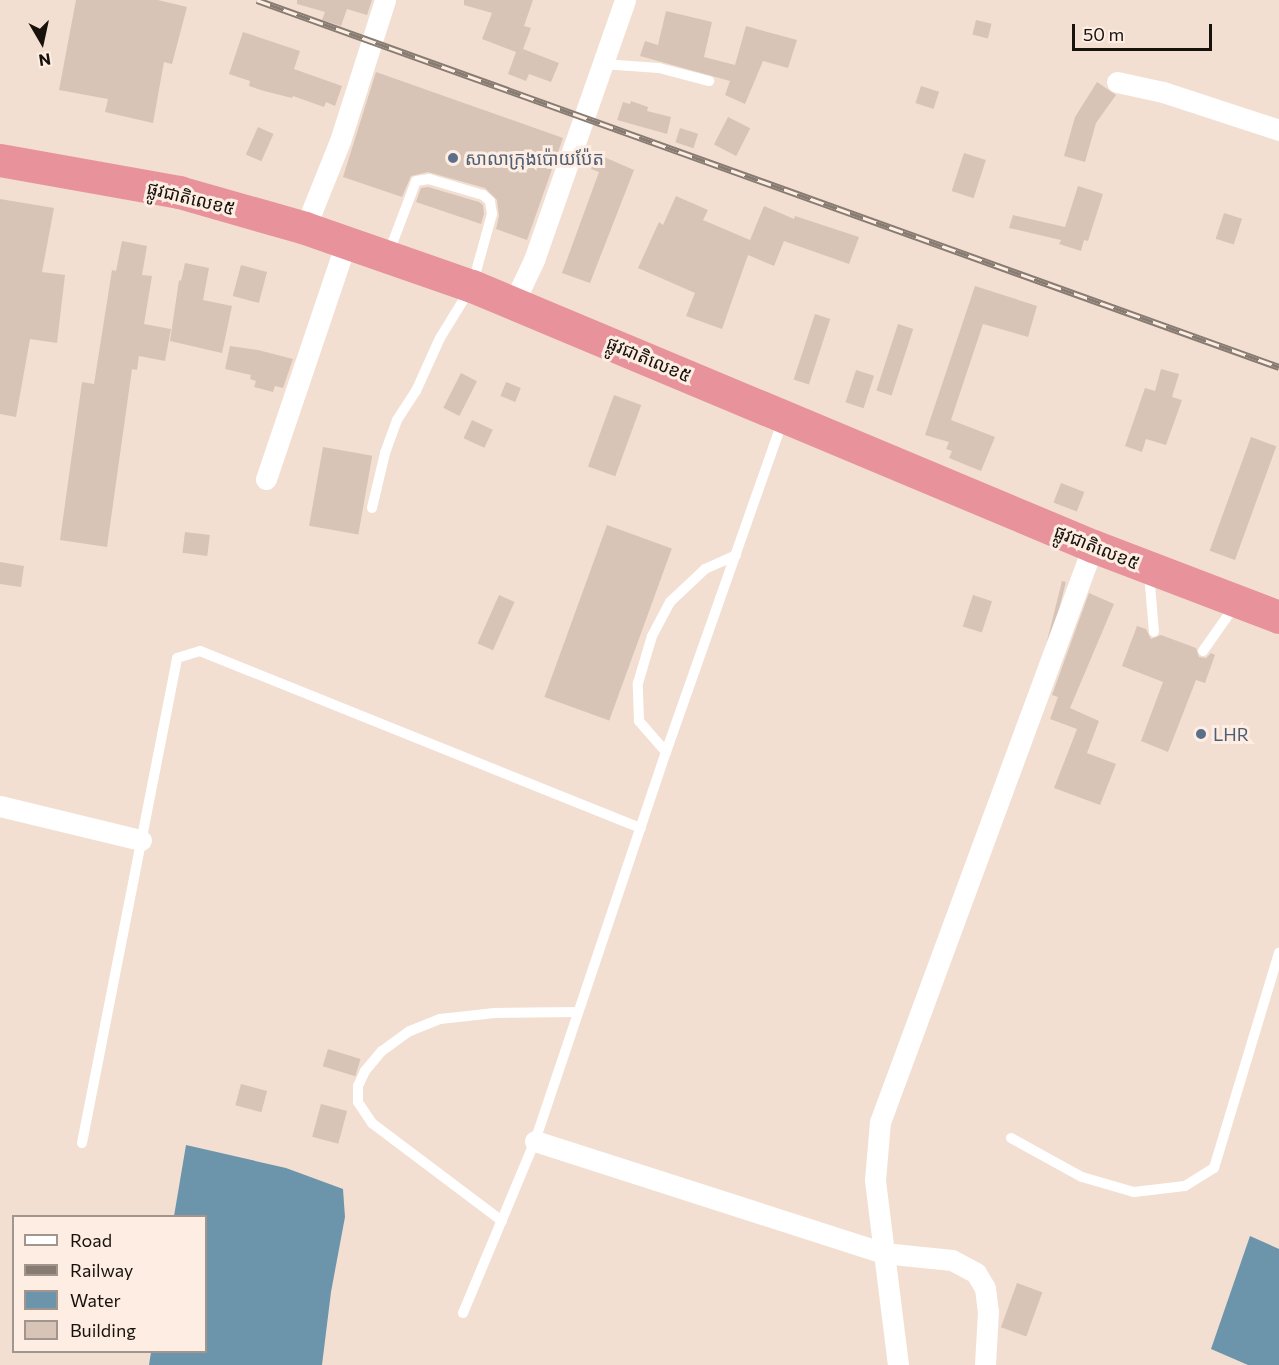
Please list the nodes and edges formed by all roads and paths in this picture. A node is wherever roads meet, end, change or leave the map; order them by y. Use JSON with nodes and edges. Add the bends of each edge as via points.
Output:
{"nodes":[{"id":1,"x":385,"y":0,"type":"edge"},
{"id":2,"x":625,"y":0,"type":"edge"},
{"id":3,"x":602,"y":64,"type":"junction"},
{"id":4,"x":709,"y":81,"type":"dead end"},
{"id":5,"x":1117,"y":82,"type":"dead end"},
{"id":6,"x":1279,"y":130,"type":"edge"},
{"id":7,"x":0,"y":160,"type":"edge"},
{"id":8,"x":305,"y":228,"type":"junction"},
{"id":9,"x":346,"y":242,"type":"junction"},
{"id":10,"x":387,"y":256,"type":"junction"},
{"id":11,"x":472,"y":286,"type":"junction"},
{"id":12,"x":514,"y":302,"type":"junction"},
{"id":13,"x":785,"y":417,"type":"junction"},
{"id":14,"x":266,"y":479,"type":"dead end"},
{"id":15,"x":372,"y":508,"type":"dead end"},
{"id":16,"x":1093,"y":546,"type":"junction"},
{"id":17,"x":736,"y":555,"type":"junction"},
{"id":18,"x":1148,"y":567,"type":"junction"},
{"id":19,"x":1238,"y":601,"type":"junction"},
{"id":20,"x":1279,"y":617,"type":"edge"},
{"id":21,"x":1154,"y":632,"type":"dead end"},
{"id":22,"x":1203,"y":651,"type":"dead end"},
{"id":23,"x":666,"y":752,"type":"junction"},
{"id":24,"x":0,"y":806,"type":"edge"},
{"id":25,"x":640,"y":828,"type":"junction"},
{"id":26,"x":141,"y":840,"type":"junction"},
{"id":27,"x":1279,"y":953,"type":"edge"},
{"id":28,"x":578,"y":1012,"type":"junction"},
{"id":29,"x":1011,"y":1138,"type":"dead end"},
{"id":30,"x":535,"y":1141,"type":"junction"},
{"id":31,"x":82,"y":1143,"type":"dead end"},
{"id":32,"x":502,"y":1221,"type":"junction"},
{"id":33,"x":883,"y":1253,"type":"junction"},
{"id":34,"x":463,"y":1313,"type":"dead end"},
{"id":35,"x":898,"y":1365,"type":"edge"},
{"id":36,"x":985,"y":1365,"type":"edge"}],
"edges":[{"from":1,"to":8,"type":"street","via":[[340,141]]},
{"from":2,"to":3,"type":"street"},
{"from":3,"to":4,"type":"lane","via":[[659,69]]},
{"from":3,"to":12,"type":"street","via":[[534,260]]},
{"from":5,"to":6,"type":"street","via":[[1163,92]]},
{"from":7,"to":8,"type":"highway","name":"ផ្លូវជាតិលេខ៥","via":[[179,192]]},
{"from":8,"to":9,"type":"highway","name":"ផ្លូវជាតិលេខ៥"},
{"from":9,"to":10,"type":"highway","name":"ផ្លូវជាតិលេខ៥"},
{"from":9,"to":14,"type":"street"},
{"from":10,"to":11,"type":"highway","name":"ផ្លូវជាតិលេខ៥"},
{"from":10,"to":11,"type":"lane","via":[[416,181],[429,179],[483,195],[490,201],[492,214]]},
{"from":11,"to":12,"type":"highway","name":"ផ្លូវជាតិលេខ៥"},
{"from":11,"to":15,"type":"lane","via":[[397,420]]},
{"from":12,"to":13,"type":"highway","name":"ផ្លូវជាតិលេខ៥"},
{"from":13,"to":16,"type":"highway","name":"ផ្លូវជាតិលេខ៥"},
{"from":13,"to":17,"type":"lane"},
{"from":16,"to":18,"type":"highway","name":"ផ្លូវជាតិលេខ៥"},
{"from":16,"to":33,"type":"street","via":[[880,1122],[875,1180]]},
{"from":17,"to":23,"type":"lane"},
{"from":17,"to":23,"type":"lane","via":[[705,569],[670,602],[652,636],[638,683],[639,722]]},
{"from":18,"to":19,"type":"highway","name":"ផ្លូវជាតិលេខ៥"},
{"from":18,"to":21,"type":"lane"},
{"from":19,"to":20,"type":"highway","name":"ផ្លូវជាតិលេខ៥"},
{"from":19,"to":22,"type":"lane"},
{"from":23,"to":25,"type":"lane"},
{"from":24,"to":26,"type":"street"},
{"from":25,"to":26,"type":"lane","via":[[200,651],[177,658]]},
{"from":25,"to":28,"type":"lane"},
{"from":26,"to":31,"type":"lane"},
{"from":27,"to":29,"type":"lane","via":[[1214,1168],[1185,1186],[1134,1192],[1082,1177]]},
{"from":28,"to":30,"type":"lane"},
{"from":28,"to":32,"type":"lane","via":[[495,1013],[440,1019],[410,1031],[382,1051],[358,1086],[358,1102],[372,1123]]},
{"from":30,"to":32,"type":"lane"},
{"from":30,"to":33,"type":"street"},
{"from":32,"to":34,"type":"lane"},
{"from":33,"to":35,"type":"street"},
{"from":33,"to":36,"type":"street","via":[[952,1260],[976,1273],[985,1288],[988,1311]]}]}
